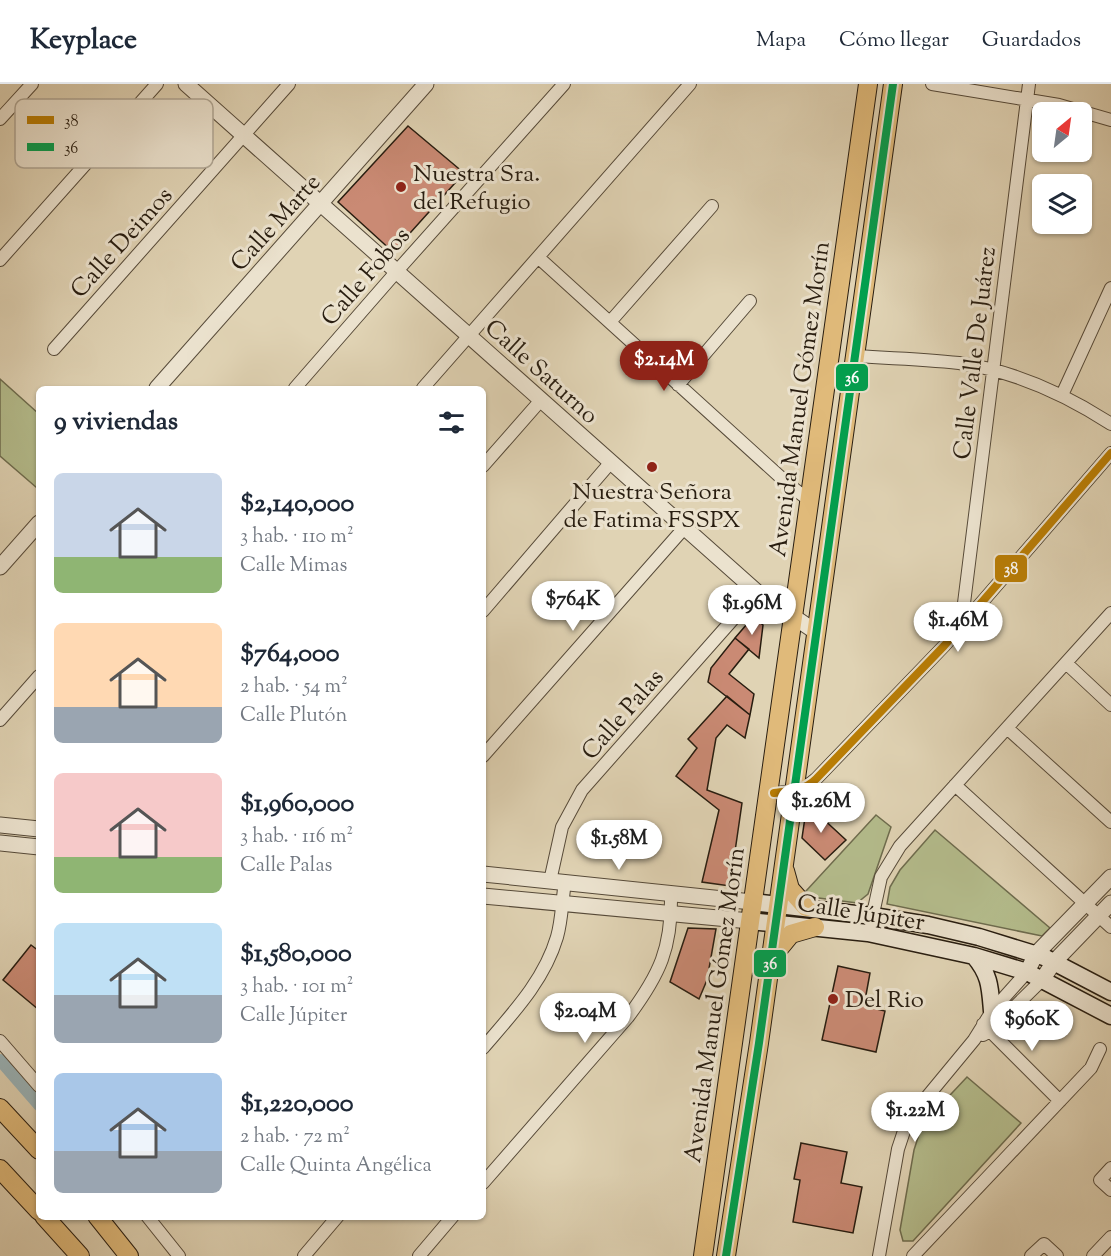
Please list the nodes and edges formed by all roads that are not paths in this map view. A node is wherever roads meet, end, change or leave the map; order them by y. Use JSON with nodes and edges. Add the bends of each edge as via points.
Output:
{"nodes":[{"id":1,"x":32,"y":84,"type":"edge"},
{"id":2,"x":157,"y":84,"type":"edge"},
{"id":3,"x":186,"y":84,"type":"edge"},
{"id":4,"x":289,"y":84,"type":"edge"},
{"id":5,"x":426,"y":84,"type":"edge"},
{"id":6,"x":564,"y":84,"type":"edge"},
{"id":7,"x":690,"y":84,"type":"edge"},
{"id":8,"x":893,"y":84,"type":"edge"},
{"id":9,"x":932,"y":84,"type":"edge"},
{"id":10,"x":1029,"y":84,"type":"edge"},
{"id":11,"x":871,"y":86,"type":"edge"},
{"id":12,"x":18,"y":99,"type":"edge"},
{"id":13,"x":144,"y":99,"type":"edge"},
{"id":14,"x":203,"y":99,"type":"edge"},
{"id":15,"x":1027,"y":100,"type":"junction"},
{"id":16,"x":15,"y":103,"type":"edge"},
{"id":17,"x":213,"y":108,"type":"edge"},
{"id":18,"x":0,"y":119,"type":"edge"},
{"id":19,"x":1111,"y":120,"type":"edge"},
{"id":20,"x":244,"y":135,"type":"junction"},
{"id":21,"x":82,"y":168,"type":"edge"},
{"id":22,"x":321,"y":204,"type":"junction"},
{"id":23,"x":712,"y":206,"type":"dead end"},
{"id":24,"x":539,"y":258,"type":"junction"},
{"id":25,"x":0,"y":260,"type":"edge"},
{"id":26,"x":397,"y":271,"type":"junction"},
{"id":27,"x":1111,"y":288,"type":"edge"},
{"id":28,"x":750,"y":301,"type":"dead end"},
{"id":29,"x":609,"y":322,"type":"junction"},
{"id":30,"x":468,"y":336,"type":"junction"},
{"id":31,"x":54,"y":349,"type":"dead end"},
{"id":32,"x":854,"y":356,"type":"junction"},
{"id":33,"x":992,"y":370,"type":"junction"},
{"id":34,"x":678,"y":385,"type":"junction"},
{"id":35,"x":159,"y":386,"type":"edge"},
{"id":36,"x":297,"y":386,"type":"edge"},
{"id":37,"x":425,"y":386,"type":"edge"},
{"id":38,"x":1062,"y":395,"type":"junction"},
{"id":39,"x":541,"y":400,"type":"junction"},
{"id":40,"x":1111,"y":424,"type":"edge"},
{"id":41,"x":1111,"y":453,"type":"edge"},
{"id":42,"x":610,"y":462,"type":"junction"},
{"id":43,"x":486,"y":463,"type":"edge"},
{"id":44,"x":810,"y":501,"type":"junction"},
{"id":45,"x":36,"y":526,"type":"edge"},
{"id":46,"x":685,"y":527,"type":"junction"},
{"id":47,"x":0,"y":567,"type":"edge"},
{"id":48,"x":757,"y":592,"type":"junction"},
{"id":49,"x":486,"y":607,"type":"edge"},
{"id":50,"x":1111,"y":613,"type":"edge"},
{"id":51,"x":793,"y":617,"type":"junction"},
{"id":52,"x":961,"y":627,"type":"junction"},
{"id":53,"x":816,"y":632,"type":"junction"},
{"id":54,"x":1066,"y":663,"type":"junction"},
{"id":55,"x":36,"y":679,"type":"edge"},
{"id":56,"x":1111,"y":705,"type":"edge"},
{"id":57,"x":0,"y":720,"type":"edge"},
{"id":58,"x":1007,"y":728,"type":"junction"},
{"id":59,"x":486,"y":753,"type":"edge"},
{"id":60,"x":955,"y":785,"type":"junction"},
{"id":61,"x":794,"y":791,"type":"junction"},
{"id":62,"x":768,"y":794,"type":"junction"},
{"id":63,"x":1111,"y":822,"type":"edge"},
{"id":64,"x":0,"y":825,"type":"edge"},
{"id":65,"x":36,"y":829,"type":"edge"},
{"id":66,"x":0,"y":843,"type":"edge"},
{"id":67,"x":36,"y":847,"type":"edge"},
{"id":68,"x":784,"y":864,"type":"junction"},
{"id":69,"x":486,"y":874,"type":"edge"},
{"id":70,"x":1111,"y":878,"type":"edge"},
{"id":71,"x":557,"y":881,"type":"junction"},
{"id":72,"x":671,"y":894,"type":"junction"},
{"id":73,"x":486,"y":896,"type":"edge"},
{"id":74,"x":752,"y":902,"type":"junction"},
{"id":75,"x":562,"y":903,"type":"junction"},
{"id":76,"x":1111,"y":903,"type":"edge"},
{"id":77,"x":778,"y":904,"type":"junction"},
{"id":78,"x":1086,"y":904,"type":"junction"},
{"id":79,"x":806,"y":907,"type":"junction"},
{"id":80,"x":671,"y":914,"type":"junction"},
{"id":81,"x":873,"y":916,"type":"junction"},
{"id":82,"x":1099,"y":916,"type":"junction"},
{"id":83,"x":750,"y":921,"type":"junction"},
{"id":84,"x":775,"y":923,"type":"junction"},
{"id":85,"x":815,"y":927,"type":"junction"},
{"id":86,"x":1111,"y":927,"type":"edge"},
{"id":87,"x":868,"y":933,"type":"junction"},
{"id":88,"x":1036,"y":954,"type":"junction"},
{"id":89,"x":974,"y":956,"type":"junction"},
{"id":90,"x":770,"y":961,"type":"junction"},
{"id":91,"x":1054,"y":962,"type":"junction"},
{"id":92,"x":1035,"y":976,"type":"junction"},
{"id":93,"x":1111,"y":992,"type":"edge"},
{"id":94,"x":1111,"y":1016,"type":"edge"},
{"id":95,"x":988,"y":1022,"type":"junction"},
{"id":96,"x":0,"y":1041,"type":"edge"},
{"id":97,"x":486,"y":1045,"type":"edge"},
{"id":98,"x":1100,"y":1049,"type":"dead end"},
{"id":99,"x":36,"y":1083,"type":"edge"},
{"id":100,"x":1060,"y":1101,"type":"junction"},
{"id":101,"x":0,"y":1108,"type":"edge"},
{"id":102,"x":36,"y":1147,"type":"edge"},
{"id":103,"x":1111,"y":1168,"type":"edge"},
{"id":104,"x":0,"y":1169,"type":"edge"},
{"id":105,"x":486,"y":1180,"type":"edge"},
{"id":106,"x":1111,"y":1190,"type":"edge"},
{"id":107,"x":36,"y":1207,"type":"edge"},
{"id":108,"x":48,"y":1220,"type":"edge"},
{"id":109,"x":100,"y":1220,"type":"edge"},
{"id":110,"x":150,"y":1220,"type":"edge"},
{"id":111,"x":335,"y":1220,"type":"edge"},
{"id":112,"x":450,"y":1220,"type":"edge"},
{"id":113,"x":1111,"y":1237,"type":"edge"},
{"id":114,"x":80,"y":1256,"type":"edge"},
{"id":115,"x":129,"y":1256,"type":"edge"},
{"id":116,"x":179,"y":1256,"type":"edge"},
{"id":117,"x":304,"y":1256,"type":"edge"},
{"id":118,"x":419,"y":1256,"type":"edge"},
{"id":119,"x":703,"y":1256,"type":"edge"},
{"id":120,"x":726,"y":1256,"type":"edge"},
{"id":121,"x":879,"y":1256,"type":"edge"},
{"id":122,"x":913,"y":1256,"type":"edge"},
{"id":123,"x":1031,"y":1256,"type":"edge"},
{"id":124,"x":1057,"y":1256,"type":"edge"},
{"id":125,"x":1093,"y":1256,"type":"edge"}],
"edges":[{"from":1,"to":12,"type":"street"},
{"from":2,"to":13,"type":"street"},
{"from":3,"to":14,"type":"street","name":"Calle Saturno"},
{"from":4,"to":20,"type":"street"},
{"from":5,"to":22,"type":"street","name":"Calle Marte"},
{"from":6,"to":26,"type":"street","name":"Calle Fobos"},
{"from":7,"to":24,"type":"street"},
{"from":8,"to":32,"type":"main road","name":"Avenida Manuel Gómez Morín"},
{"from":9,"to":15,"type":"street"},
{"from":10,"to":15,"type":"street","name":"Calle Valle De Juárez"},
{"from":11,"to":44,"type":"main road","name":"Avenida Manuel Gómez Morín"},
{"from":15,"to":19,"type":"street"},
{"from":15,"to":33,"type":"street","name":"Calle Valle De Juárez"},
{"from":16,"to":18,"type":"street"},
{"from":17,"to":20,"type":"street","name":"Calle Saturno"},
{"from":20,"to":22,"type":"street","name":"Calle Saturno"},
{"from":20,"to":31,"type":"street","name":"Calle Deimos"},
{"from":21,"to":25,"type":"street"},
{"from":22,"to":26,"type":"street","name":"Calle Saturno"},
{"from":22,"to":35,"type":"street","name":"Calle Marte"},
{"from":23,"to":29,"type":"street"},
{"from":24,"to":29,"type":"street"},
{"from":24,"to":30,"type":"street"},
{"from":26,"to":30,"type":"street","name":"Calle Saturno"},
{"from":26,"to":36,"type":"street","name":"Calle Fobos"},
{"from":27,"to":38,"type":"street"},
{"from":28,"to":34,"type":"street"},
{"from":29,"to":34,"type":"street"},
{"from":30,"to":37,"type":"street"},
{"from":30,"to":39,"type":"street","name":"Calle Saturno"},
{"from":32,"to":33,"type":"street","via":[[959,363]]},
{"from":32,"to":53,"type":"main road","name":"Avenida Manuel Gómez Morín"},
{"from":33,"to":38,"type":"street"},
{"from":33,"to":52,"type":"street","name":"Calle Valle De Juárez"},
{"from":34,"to":44,"type":"street"},
{"from":38,"to":40,"type":"street"},
{"from":39,"to":42,"type":"street","name":"Calle Saturno"},
{"from":39,"to":43,"type":"street"},
{"from":41,"to":52,"type":"street"},
{"from":42,"to":46,"type":"street","name":"Calle Saturno"},
{"from":42,"to":49,"type":"street"},
{"from":44,"to":51,"type":"main road","name":"Avenida Manuel Gómez Morín"},
{"from":45,"to":47,"type":"street"},
{"from":46,"to":48,"type":"street","name":"Calle Saturno"},
{"from":46,"to":59,"type":"street"},
{"from":48,"to":51,"type":"street","name":"Calle Saturno"},
{"from":48,"to":71,"type":"street","name":"Calle Palas","via":[[582,790],[562,827]]},
{"from":50,"to":54,"type":"street"},
{"from":51,"to":53,"type":"street","name":"Calle Saturno"},
{"from":51,"to":62,"type":"main road","name":"Avenida Manuel Gómez Morín"},
{"from":52,"to":61,"type":"street","via":[[816,779]]},
{"from":53,"to":61,"type":"main road","name":"Avenida Manuel Gómez Morín"},
{"from":54,"to":56,"type":"street"},
{"from":54,"to":58,"type":"street"},
{"from":55,"to":57,"type":"street"},
{"from":58,"to":60,"type":"street"},
{"from":58,"to":63,"type":"street"},
{"from":60,"to":78,"type":"street"},
{"from":60,"to":81,"type":"street","via":[[889,862],[881,877]]},
{"from":61,"to":62,"type":"street"},
{"from":61,"to":68,"type":"main road","name":"Avenida Manuel Gómez Morín"},
{"from":62,"to":74,"type":"main road","name":"Avenida Manuel Gómez Morín"},
{"from":64,"to":65,"type":"street"},
{"from":66,"to":67,"type":"street"},
{"from":68,"to":77,"type":"main road","name":"Avenida Manuel Gómez Morín"},
{"from":68,"to":79,"type":"main road","via":[[790,888]]},
{"from":69,"to":71,"type":"street","name":"Calle Júpiter"},
{"from":70,"to":78,"type":"street"},
{"from":71,"to":72,"type":"street","name":"Calle Júpiter"},
{"from":71,"to":75,"type":"street","name":"Calle Palas"},
{"from":72,"to":74,"type":"street","name":"Calle Júpiter"},
{"from":72,"to":80,"type":"street"},
{"from":73,"to":75,"type":"street","name":"Calle Júpiter"},
{"from":74,"to":77,"type":"main road","name":"Calle Júpiter"},
{"from":74,"to":83,"type":"main road","name":"Avenida Manuel Gómez Morín"},
{"from":75,"to":80,"type":"street","name":"Calle Júpiter"},
{"from":75,"to":97,"type":"street","name":"Calle Palas","via":[[555,943],[540,976]]},
{"from":76,"to":82,"type":"street"},
{"from":77,"to":79,"type":"main road","name":"Calle Júpiter"},
{"from":77,"to":84,"type":"main road","name":"Avenida Manuel Gómez Morín"},
{"from":78,"to":82,"type":"street"},
{"from":78,"to":88,"type":"street"},
{"from":79,"to":81,"type":"main road","name":"Calle Júpiter"},
{"from":80,"to":83,"type":"street","name":"Calle Júpiter"},
{"from":80,"to":105,"type":"street","via":[[665,952],[646,992]]},
{"from":81,"to":87,"type":"street"},
{"from":81,"to":88,"type":"main road","name":"Calle Júpiter","via":[[928,925]]},
{"from":82,"to":86,"type":"street"},
{"from":82,"to":91,"type":"street"},
{"from":83,"to":84,"type":"main road","name":"Calle Júpiter"},
{"from":83,"to":119,"type":"main road","name":"Avenida Manuel Gómez Morín"},
{"from":84,"to":85,"type":"main road","name":"Calle Júpiter"},
{"from":84,"to":90,"type":"main road","name":"Avenida Manuel Gómez Morín"},
{"from":85,"to":87,"type":"main road","name":"Calle Júpiter"},
{"from":85,"to":90,"type":"main road","via":[[791,934]]},
{"from":87,"to":89,"type":"main road","name":"Calle Júpiter"},
{"from":88,"to":91,"type":"main road","name":"Calle Júpiter"},
{"from":88,"to":92,"type":"street"},
{"from":89,"to":92,"type":"main road","name":"Calle Júpiter"},
{"from":89,"to":95,"type":"main road","via":[[988,979]]},
{"from":90,"to":120,"type":"main road","name":"Avenida Manuel Gómez Morín"},
{"from":91,"to":92,"type":"street"},
{"from":91,"to":93,"type":"main road","name":"Calle Júpiter"},
{"from":92,"to":94,"type":"main road","name":"Calle Júpiter"},
{"from":92,"to":95,"type":"street"},
{"from":92,"to":95,"type":"street"},
{"from":95,"to":100,"type":"street"},
{"from":95,"to":121,"type":"street","via":[[912,1115],[904,1131]]},
{"from":96,"to":99,"type":"street"},
{"from":98,"to":100,"type":"street","via":[[1091,1068]]},
{"from":100,"to":122,"type":"street"},
{"from":101,"to":102,"type":"main road"},
{"from":103,"to":106,"type":"street","via":[[1100,1180]]},
{"from":104,"to":107,"type":"main road"},
{"from":108,"to":114,"type":"main road"},
{"from":109,"to":115,"type":"main road"},
{"from":110,"to":116,"type":"street"},
{"from":111,"to":117,"type":"street"},
{"from":112,"to":118,"type":"street"},
{"from":113,"to":125,"type":"street"},
{"from":123,"to":124,"type":"street","via":[[1044,1244]]}]}
